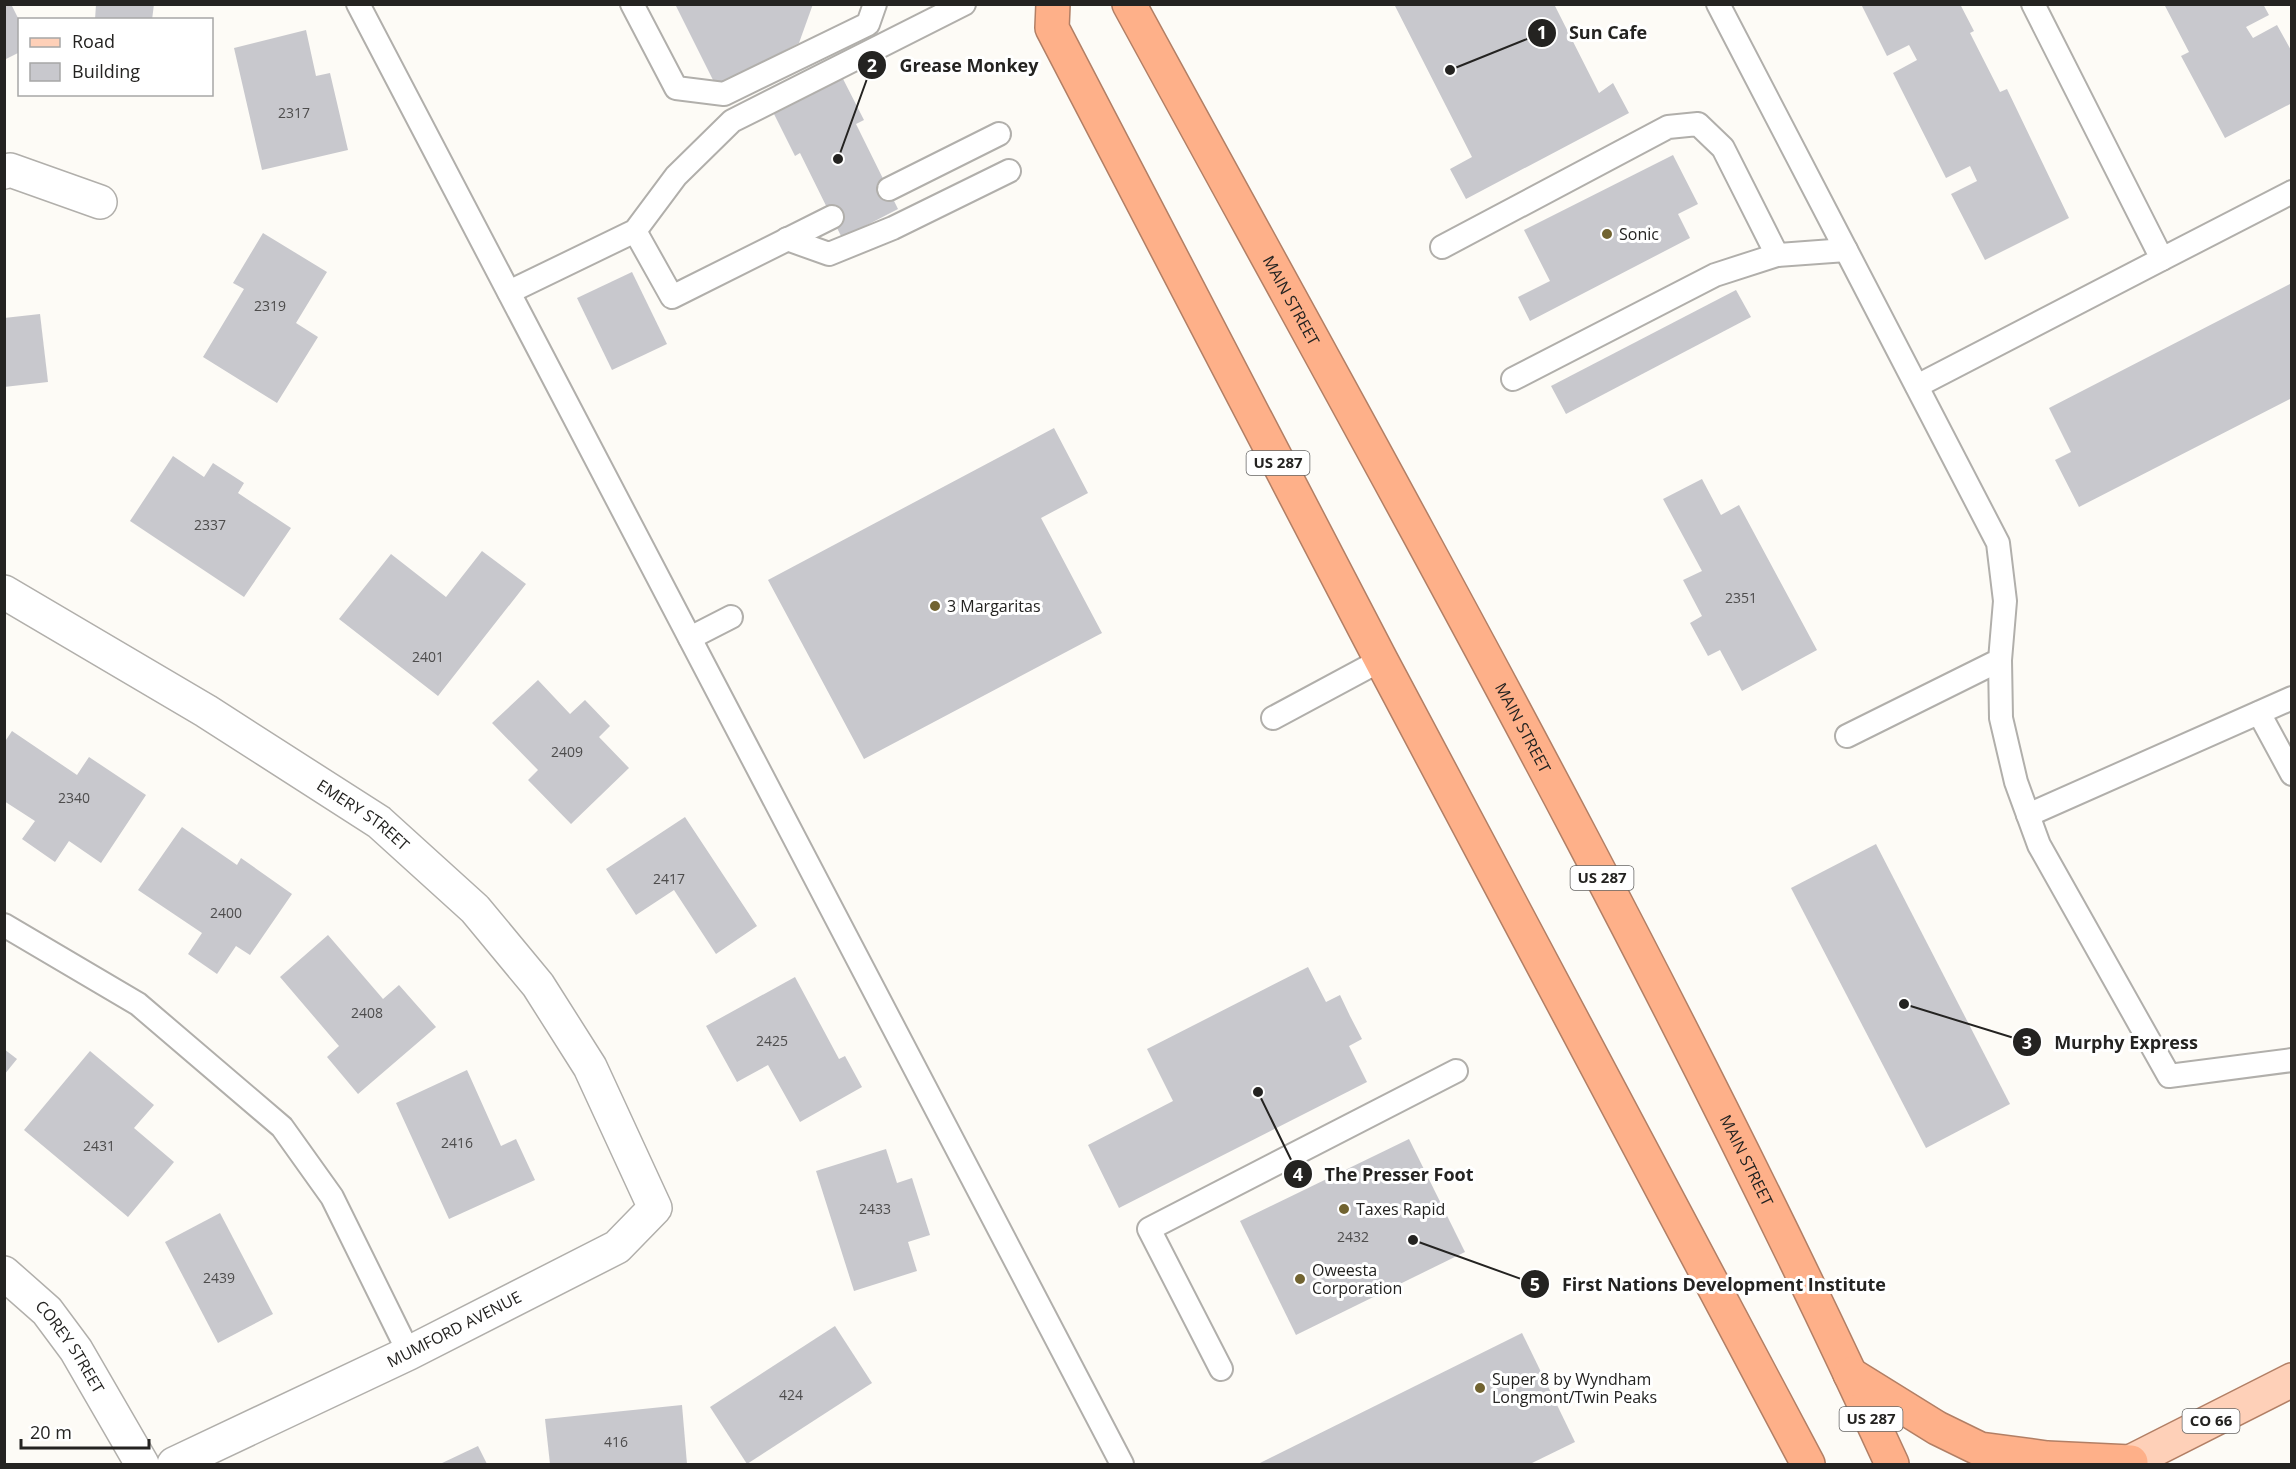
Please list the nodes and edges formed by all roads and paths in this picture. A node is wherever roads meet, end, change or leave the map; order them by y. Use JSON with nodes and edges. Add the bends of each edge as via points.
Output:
{"nodes":[{"id":1,"x":358,"y":4,"type":"edge"},
{"id":2,"x":632,"y":4,"type":"edge"},
{"id":3,"x":875,"y":4,"type":"edge"},
{"id":4,"x":1053,"y":4,"type":"edge"},
{"id":5,"x":1129,"y":4,"type":"edge"},
{"id":6,"x":1718,"y":4,"type":"edge"},
{"id":7,"x":2033,"y":4,"type":"edge"},
{"id":8,"x":946,"y":8,"type":"edge"},
{"id":9,"x":999,"y":135,"type":"dead end"},
{"id":10,"x":1009,"y":171,"type":"dead end"},
{"id":11,"x":4,"y":172,"type":"edge"},
{"id":12,"x":889,"y":189,"type":"dead end"},
{"id":13,"x":2292,"y":192,"type":"edge"},
{"id":14,"x":100,"y":202,"type":"dead end"},
{"id":15,"x":832,"y":217,"type":"dead end"},
{"id":16,"x":635,"y":231,"type":"junction"},
{"id":17,"x":788,"y":239,"type":"junction"},
{"id":18,"x":1442,"y":247,"type":"dead end"},
{"id":19,"x":1846,"y":250,"type":"junction"},
{"id":20,"x":1777,"y":255,"type":"junction"},
{"id":21,"x":2162,"y":259,"type":"junction"},
{"id":22,"x":509,"y":292,"type":"junction"},
{"id":23,"x":1513,"y":379,"type":"dead end"},
{"id":24,"x":1917,"y":386,"type":"junction"},
{"id":25,"x":4,"y":592,"type":"edge"},
{"id":26,"x":731,"y":617,"type":"dead end"},
{"id":27,"x":690,"y":638,"type":"junction"},
{"id":28,"x":1381,"y":660,"type":"junction"},
{"id":29,"x":2000,"y":660,"type":"junction"},
{"id":30,"x":2292,"y":698,"type":"edge"},
{"id":31,"x":2259,"y":713,"type":"junction"},
{"id":32,"x":1273,"y":718,"type":"dead end"},
{"id":33,"x":1847,"y":736,"type":"dead end"},
{"id":34,"x":2292,"y":774,"type":"edge"},
{"id":35,"x":2028,"y":814,"type":"junction"},
{"id":36,"x":4,"y":926,"type":"edge"},
{"id":37,"x":2292,"y":1060,"type":"edge"},
{"id":38,"x":1456,"y":1071,"type":"dead end"},
{"id":39,"x":624,"y":1141,"type":"joint"},
{"id":40,"x":4,"y":1273,"type":"edge"},
{"id":41,"x":409,"y":1353,"type":"junction"},
{"id":42,"x":1221,"y":1369,"type":"dead end"},
{"id":43,"x":1850,"y":1374,"type":"junction"},
{"id":44,"x":2292,"y":1380,"type":"edge"},
{"id":45,"x":2128,"y":1463,"type":"edge"},
{"id":46,"x":142,"y":1464,"type":"edge"},
{"id":47,"x":174,"y":1464,"type":"edge"},
{"id":48,"x":1122,"y":1464,"type":"edge"},
{"id":49,"x":1807,"y":1464,"type":"edge"},
{"id":50,"x":1892,"y":1464,"type":"edge"}],
"edges":[{"from":1,"to":22,"type":"lane"},
{"from":2,"to":3,"type":"lane","via":[[676,88],[724,94],[868,24]]},
{"from":4,"to":28,"type":"highway","number":"US 287","via":[[1052,28]]},
{"from":5,"to":43,"type":"highway","name":"MAIN STREET","number":"US 287","via":[[1596,866]]},
{"from":6,"to":19,"type":"lane"},
{"from":7,"to":21,"type":"lane"},
{"from":8,"to":16,"type":"lane","via":[[732,121],[676,176]]},
{"from":9,"to":12,"type":"lane"},
{"from":10,"to":17,"type":"lane","via":[[830,254]]},
{"from":11,"to":14,"type":"street","via":[[10,170]]},
{"from":13,"to":21,"type":"lane"},
{"from":15,"to":17,"type":"lane"},
{"from":16,"to":17,"type":"lane","via":[[672,297]]},
{"from":16,"to":22,"type":"lane"},
{"from":18,"to":20,"type":"lane","via":[[1668,128],[1698,124],[1722,148]]},
{"from":19,"to":20,"type":"lane"},
{"from":19,"to":24,"type":"lane"},
{"from":20,"to":23,"type":"lane","via":[[1715,275]]},
{"from":21,"to":24,"type":"lane"},
{"from":22,"to":27,"type":"lane"},
{"from":24,"to":29,"type":"lane","via":[[1998,543],[2005,601]]},
{"from":25,"to":39,"type":"street","name":"EMERY STREET","via":[[206,711],[379,822],[476,909],[538,985],[590,1067]]},
{"from":26,"to":27,"type":"lane"},
{"from":27,"to":48,"type":"lane"},
{"from":28,"to":32,"type":"lane"},
{"from":28,"to":49,"type":"highway","number":"US 287"},
{"from":29,"to":33,"type":"lane"},
{"from":29,"to":35,"type":"lane","via":[[2001,718]]},
{"from":30,"to":31,"type":"lane"},
{"from":31,"to":34,"type":"lane"},
{"from":31,"to":35,"type":"lane"},
{"from":35,"to":37,"type":"lane","via":[[2039,845],[2169,1076]]},
{"from":36,"to":41,"type":"lane","via":[[138,1004],[282,1127],[332,1197]]},
{"from":38,"to":42,"type":"lane","via":[[1149,1229]]},
{"from":39,"to":41,"type":"street","name":"MUMFORD AVENUE","via":[[655,1208],[617,1247]]},
{"from":40,"to":46,"type":"street","name":"COREY STREET","via":[[47,1311],[76,1350]]},
{"from":41,"to":47,"type":"street","name":"MUMFORD AVENUE"},
{"from":43,"to":45,"type":"highway","via":[[1937,1428],[1980,1449]]},
{"from":43,"to":50,"type":"highway","name":"MAIN STREET","number":"US 287"},
{"from":44,"to":45,"type":"main road","number":"CO 66"}]}
